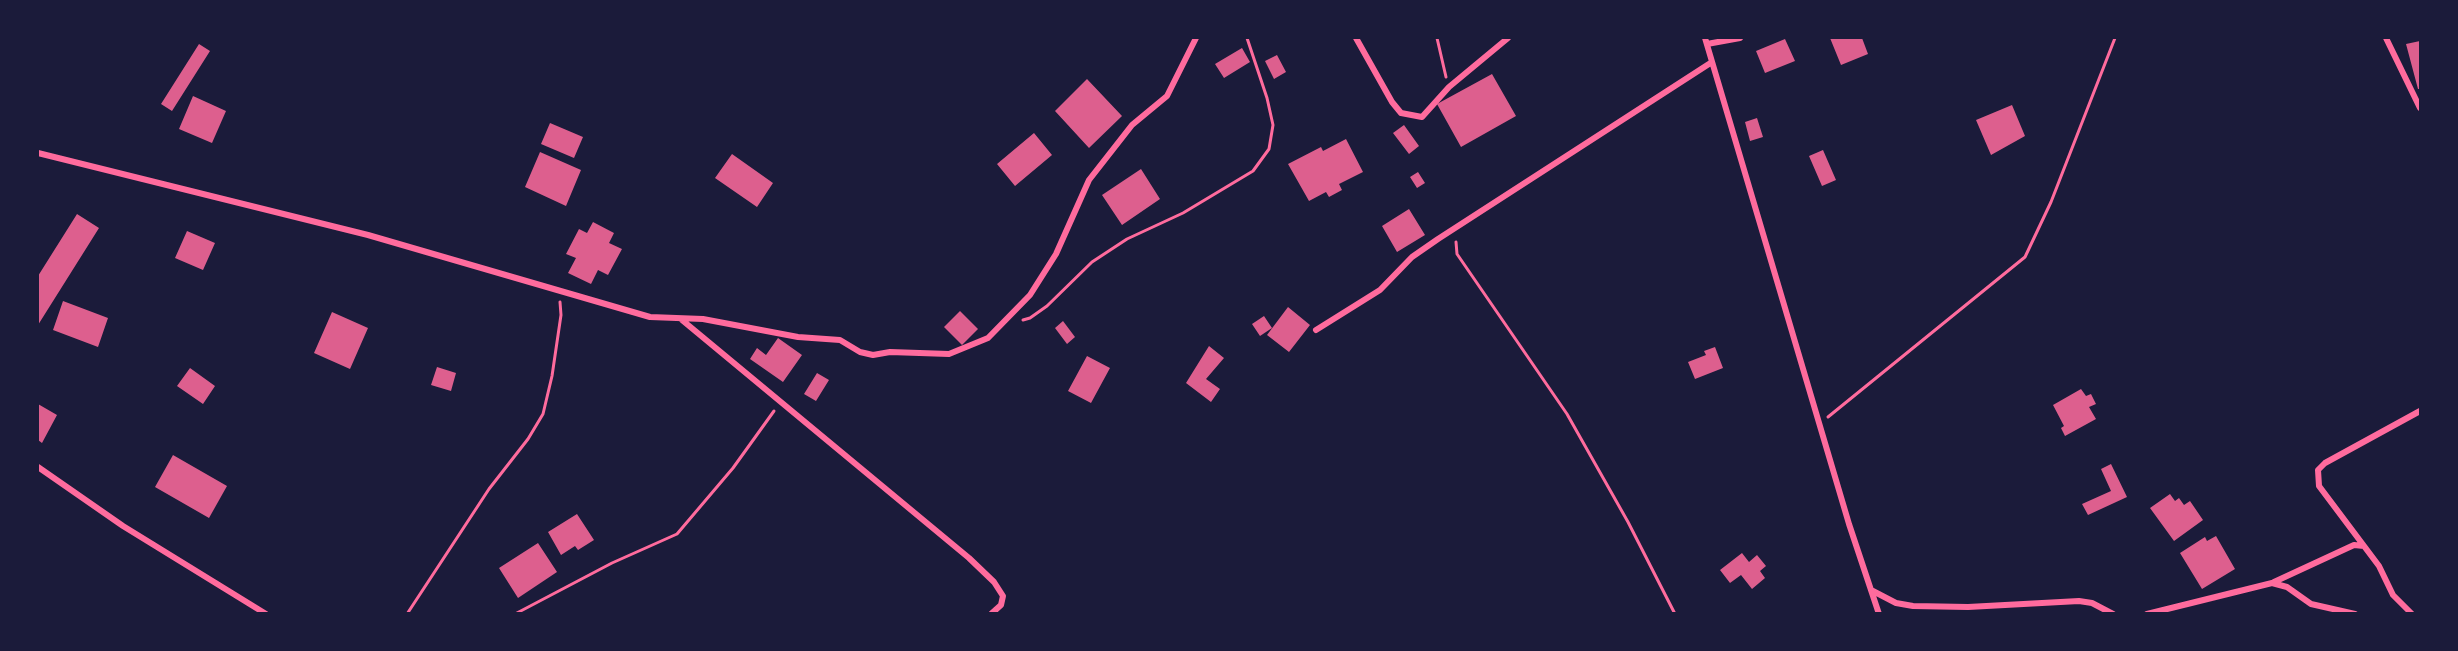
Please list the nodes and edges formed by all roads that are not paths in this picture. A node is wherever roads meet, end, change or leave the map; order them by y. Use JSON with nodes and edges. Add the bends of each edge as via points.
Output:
{"nodes":[{"id":1,"x":1196,"y":38,"type":"edge"},
{"id":2,"x":1356,"y":38,"type":"edge"},
{"id":3,"x":1508,"y":38,"type":"edge"},
{"id":4,"x":1740,"y":38,"type":"edge"},
{"id":5,"x":2386,"y":38,"type":"edge"},
{"id":6,"x":1706,"y":41,"type":"edge"},
{"id":7,"x":1712,"y":62,"type":"junction"},
{"id":8,"x":2421,"y":108,"type":"edge"},
{"id":9,"x":38,"y":153,"type":"edge"},
{"id":10,"x":682,"y":320,"type":"junction"},
{"id":11,"x":1316,"y":330,"type":"dead end"},
{"id":12,"x":2421,"y":411,"type":"edge"},
{"id":13,"x":38,"y":467,"type":"edge"},
{"id":14,"x":2364,"y":546,"type":"junction"},
{"id":15,"x":2272,"y":583,"type":"junction"},
{"id":16,"x":1871,"y":590,"type":"junction"},
{"id":17,"x":2421,"y":612,"type":"edge"},
{"id":18,"x":266,"y":614,"type":"edge"},
{"id":19,"x":991,"y":614,"type":"edge"},
{"id":20,"x":1879,"y":614,"type":"edge"},
{"id":21,"x":2113,"y":614,"type":"edge"},
{"id":22,"x":2147,"y":614,"type":"edge"},
{"id":23,"x":2355,"y":614,"type":"edge"},
{"id":24,"x":2414,"y":614,"type":"edge"}],
"edges":[{"from":1,"to":10,"type":"street","via":[[1167,96],[1132,125],[1089,180],[1056,254],[1030,295],[988,338],[949,354],[873,355],[840,340],[798,337],[703,319]]},
{"from":2,"to":3,"type":"street","via":[[1392,102],[1401,112],[1422,117],[1449,87]]},
{"from":4,"to":6,"type":"street"},
{"from":5,"to":8,"type":"street"},
{"from":6,"to":7,"type":"street"},
{"from":7,"to":11,"type":"street","via":[[1412,257],[1380,290]]},
{"from":7,"to":16,"type":"street"},
{"from":9,"to":10,"type":"street","via":[[368,235],[650,318]]},
{"from":10,"to":19,"type":"street","via":[[969,558],[1003,596],[1001,605]]},
{"from":12,"to":14,"type":"street","via":[[2318,470],[2319,486]]},
{"from":13,"to":18,"type":"street","via":[[123,526]]},
{"from":14,"to":15,"type":"street","via":[[2354,545]]},
{"from":14,"to":24,"type":"street","via":[[2393,595]]},
{"from":15,"to":22,"type":"street"},
{"from":15,"to":23,"type":"street","via":[[2287,587],[2311,604]]},
{"from":16,"to":20,"type":"street"},
{"from":16,"to":21,"type":"street","via":[[1896,603],[1913,606],[2079,601]]},
{"from":17,"to":24,"type":"street"}]}
